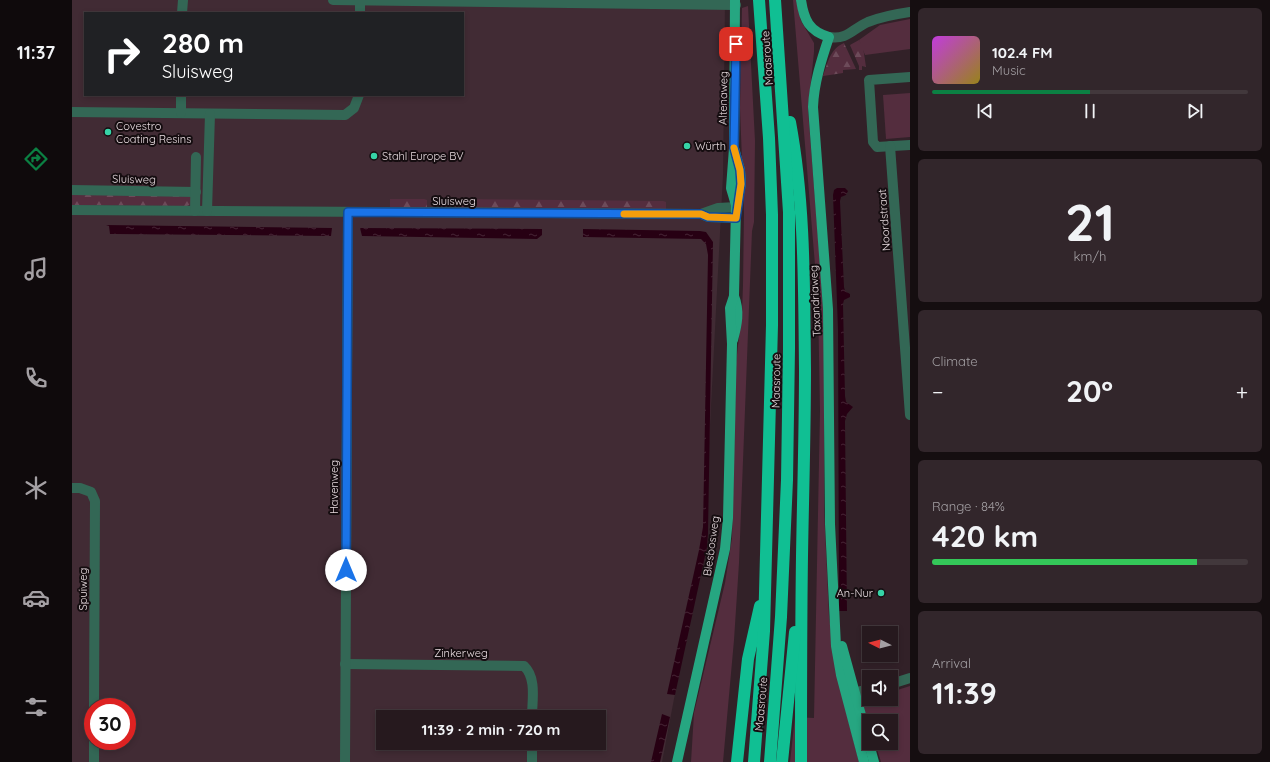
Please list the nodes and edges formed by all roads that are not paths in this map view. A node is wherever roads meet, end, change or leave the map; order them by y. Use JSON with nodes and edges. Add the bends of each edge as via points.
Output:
{"nodes":[{"id":1,"x":182,"y":0,"type":"edge"},
{"id":2,"x":333,"y":0,"type":"edge"},
{"id":3,"x":360,"y":0,"type":"edge"},
{"id":4,"x":759,"y":0,"type":"edge"},
{"id":5,"x":775,"y":0,"type":"edge"},
{"id":6,"x":801,"y":0,"type":"edge"},
{"id":7,"x":736,"y":2,"type":"edge"},
{"id":8,"x":182,"y":12,"type":"edge"},
{"id":9,"x":360,"y":12,"type":"edge"},
{"id":10,"x":910,"y":12,"type":"edge"},
{"id":11,"x":829,"y":38,"type":"junction"},
{"id":12,"x":781,"y":70,"type":"junction"},
{"id":13,"x":910,"y":76,"type":"edge"},
{"id":14,"x":181,"y":96,"type":"edge"},
{"id":15,"x":359,"y":96,"type":"edge"},
{"id":16,"x":72,"y":112,"type":"edge"},
{"id":17,"x":181,"y":113,"type":"junction"},
{"id":18,"x":210,"y":114,"type":"junction"},
{"id":19,"x":910,"y":145,"type":"edge"},
{"id":20,"x":890,"y":146,"type":"junction"},
{"id":21,"x":196,"y":157,"type":"dead end"},
{"id":22,"x":72,"y":190,"type":"edge"},
{"id":23,"x":196,"y":192,"type":"junction"},
{"id":24,"x":736,"y":208,"type":"junction"},
{"id":25,"x":72,"y":210,"type":"edge"},
{"id":26,"x":195,"y":211,"type":"junction"},
{"id":27,"x":207,"y":211,"type":"junction"},
{"id":28,"x":348,"y":212,"type":"junction"},
{"id":29,"x":701,"y":214,"type":"junction"},
{"id":30,"x":736,"y":218,"type":"junction"},
{"id":31,"x":910,"y":414,"type":"edge"},
{"id":32,"x":72,"y":488,"type":"edge"},
{"id":33,"x":802,"y":555,"type":"junction"},
{"id":34,"x":766,"y":576,"type":"junction"},
{"id":35,"x":345,"y":664,"type":"junction"},
{"id":36,"x":910,"y":678,"type":"edge"},
{"id":37,"x":898,"y":682,"type":"edge"},
{"id":38,"x":862,"y":691,"type":"edge"},
{"id":39,"x":850,"y":694,"type":"junction"},
{"id":40,"x":94,"y":698,"type":"edge"},
{"id":41,"x":532,"y":710,"type":"edge"},
{"id":42,"x":682,"y":746,"type":"junction"},
{"id":43,"x":94,"y":750,"type":"edge"},
{"id":44,"x":532,"y":750,"type":"edge"},
{"id":45,"x":94,"y":762,"type":"edge"},
{"id":46,"x":345,"y":762,"type":"edge"},
{"id":47,"x":532,"y":762,"type":"edge"},
{"id":48,"x":677,"y":762,"type":"edge"},
{"id":49,"x":682,"y":762,"type":"edge"},
{"id":50,"x":736,"y":762,"type":"edge"},
{"id":51,"x":754,"y":762,"type":"edge"},
{"id":52,"x":770,"y":762,"type":"edge"},
{"id":53,"x":782,"y":762,"type":"edge"},
{"id":54,"x":801,"y":762,"type":"edge"},
{"id":55,"x":864,"y":762,"type":"edge"},
{"id":56,"x":874,"y":762,"type":"edge"}],
"edges":[{"from":1,"to":8,"type":"street"},
{"from":2,"to":3,"type":"street"},
{"from":3,"to":7,"type":"street"},
{"from":3,"to":9,"type":"street"},
{"from":4,"to":34,"type":"highway","name":"Maasroute","via":[[772,215]]},
{"from":5,"to":12,"type":"highway","name":"Maasroute"},
{"from":6,"to":11,"type":"main road","via":[[810,27]]},
{"from":7,"to":24,"type":"main road","name":"Altenaweg","via":[[731,188]]},
{"from":10,"to":11,"type":"street","via":[[881,17],[844,37]]},
{"from":11,"to":39,"type":"main road","name":"Taxandriaweg","via":[[817,77],[813,108],[828,309],[830,524],[836,646]]},
{"from":12,"to":33,"type":"highway","via":[[796,151],[801,227],[805,324]]},
{"from":12,"to":52,"type":"highway","name":"Maasroute","via":[[789,212],[787,480],[781,617]]},
{"from":13,"to":20,"type":"street","via":[[869,80],[873,142],[877,147]]},
{"from":14,"to":17,"type":"street"},
{"from":15,"to":18,"type":"street","via":[[354,108],[345,115]]},
{"from":16,"to":17,"type":"street"},
{"from":17,"to":18,"type":"street"},
{"from":18,"to":27,"type":"street"},
{"from":19,"to":20,"type":"street"},
{"from":20,"to":31,"type":"street","name":"Noordstraat"},
{"from":21,"to":23,"type":"street"},
{"from":22,"to":23,"type":"street","name":"Sluisweg"},
{"from":23,"to":26,"type":"street"},
{"from":24,"to":29,"type":"street","name":"Sluisweg","via":[[718,208]]},
{"from":24,"to":30,"type":"main road","name":"Altenaweg"},
{"from":25,"to":26,"type":"street","name":"Sluisweg"},
{"from":26,"to":27,"type":"street","name":"Sluisweg"},
{"from":27,"to":28,"type":"street","name":"Sluisweg"},
{"from":28,"to":29,"type":"street","name":"Sluisweg"},
{"from":28,"to":35,"type":"street","name":"Havenweg"},
{"from":29,"to":30,"type":"street","name":"Sluisweg","via":[[708,217]]},
{"from":30,"to":42,"type":"main road","name":"Biesbosweg","via":[[734,296],[730,308],[732,344],[725,549]]},
{"from":32,"to":40,"type":"street","name":"Spuiweg","via":[[91,492],[95,501]]},
{"from":33,"to":53,"type":"highway"},
{"from":33,"to":54,"type":"highway"},
{"from":34,"to":50,"type":"highway","via":[[748,659]]},
{"from":34,"to":51,"type":"highway","name":"Maasroute"},
{"from":35,"to":41,"type":"street","name":"Zinkerweg","via":[[524,666],[530,671],[532,679]]},
{"from":35,"to":46,"type":"street","name":"Havenweg"},
{"from":36,"to":37,"type":"street"},
{"from":38,"to":39,"type":"street"},
{"from":39,"to":55,"type":"main road"},
{"from":39,"to":56,"type":"main road"},
{"from":42,"to":48,"type":"main road","name":"Biesbosweg"},
{"from":42,"to":49,"type":"main road","name":"Biesbosweg"},
{"from":43,"to":45,"type":"street"},
{"from":44,"to":47,"type":"street"}]}
